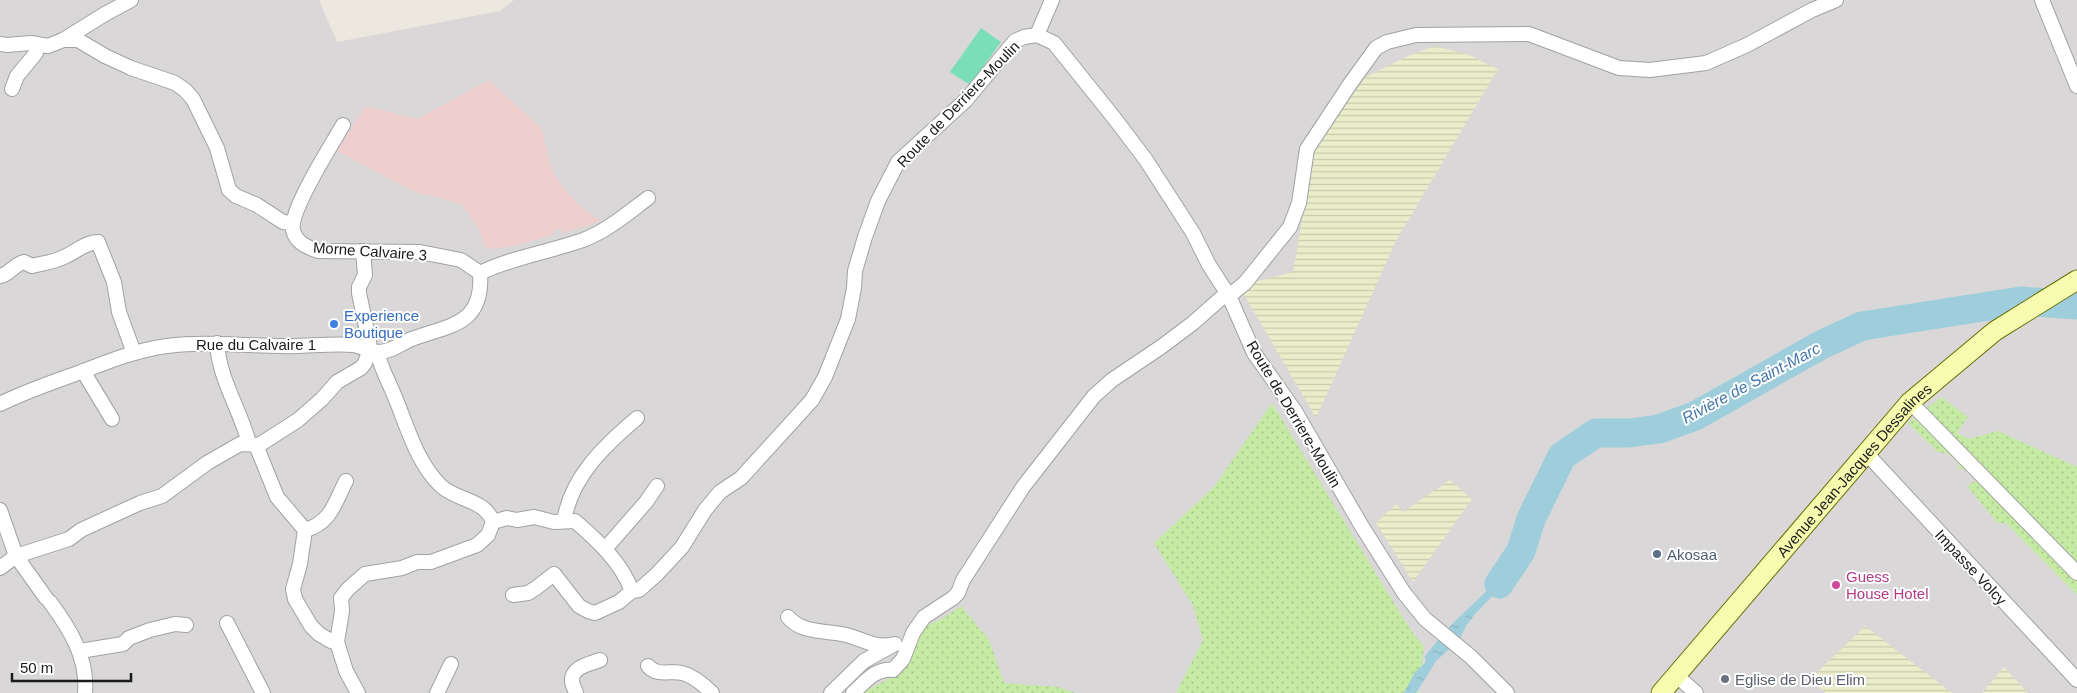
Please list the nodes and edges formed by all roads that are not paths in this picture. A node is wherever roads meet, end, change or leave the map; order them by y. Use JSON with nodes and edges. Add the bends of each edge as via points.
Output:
{"nodes":[{"id":1,"x":131,"y":0,"type":"edge"},
{"id":2,"x":1052,"y":0,"type":"edge"},
{"id":3,"x":1836,"y":0,"type":"edge"},
{"id":4,"x":2042,"y":0,"type":"edge"},
{"id":5,"x":1037,"y":36,"type":"junction"},
{"id":6,"x":63,"y":40,"type":"junction"},
{"id":7,"x":0,"y":44,"type":"edge"},
{"id":8,"x":38,"y":44,"type":"junction"},
{"id":9,"x":2077,"y":86,"type":"edge"},
{"id":10,"x":12,"y":89,"type":"dead end"},
{"id":11,"x":343,"y":125,"type":"dead end"},
{"id":12,"x":648,"y":198,"type":"dead end"},
{"id":13,"x":293,"y":223,"type":"junction"},
{"id":14,"x":363,"y":251,"type":"junction"},
{"id":15,"x":480,"y":273,"type":"junction"},
{"id":16,"x":0,"y":276,"type":"edge"},
{"id":17,"x":2077,"y":280,"type":"edge"},
{"id":18,"x":1228,"y":295,"type":"junction"},
{"id":19,"x":217,"y":343,"type":"junction"},
{"id":20,"x":373,"y":350,"type":"junction"},
{"id":21,"x":134,"y":353,"type":"junction"},
{"id":22,"x":83,"y":371,"type":"junction"},
{"id":23,"x":1910,"y":402,"type":"junction"},
{"id":24,"x":0,"y":404,"type":"edge"},
{"id":25,"x":637,"y":418,"type":"dead end"},
{"id":26,"x":112,"y":419,"type":"dead end"},
{"id":27,"x":254,"y":444,"type":"junction"},
{"id":28,"x":1866,"y":453,"type":"junction"},
{"id":29,"x":346,"y":482,"type":"dead end"},
{"id":30,"x":658,"y":486,"type":"dead end"},
{"id":31,"x":0,"y":510,"type":"edge"},
{"id":32,"x":564,"y":521,"type":"junction"},
{"id":33,"x":493,"y":522,"type":"junction"},
{"id":34,"x":305,"y":530,"type":"junction"},
{"id":35,"x":605,"y":549,"type":"junction"},
{"id":36,"x":16,"y":556,"type":"junction"},
{"id":37,"x":0,"y":568,"type":"edge"},
{"id":38,"x":2077,"y":573,"type":"edge"},
{"id":39,"x":632,"y":591,"type":"junction"},
{"id":40,"x":513,"y":596,"type":"dead end"},
{"id":41,"x":788,"y":617,"type":"dead end"},
{"id":42,"x":227,"y":623,"type":"dead end"},
{"id":43,"x":186,"y":624,"type":"dead end"},
{"id":44,"x":918,"y":625,"type":"junction"},
{"id":45,"x":337,"y":642,"type":"junction"},
{"id":46,"x":895,"y":644,"type":"junction"},
{"id":47,"x":80,"y":652,"type":"junction"},
{"id":48,"x":600,"y":660,"type":"dead end"},
{"id":49,"x":451,"y":664,"type":"dead end"},
{"id":50,"x":648,"y":666,"type":"dead end"},
{"id":51,"x":1676,"y":675,"type":"junction"},
{"id":52,"x":2077,"y":680,"type":"edge"},
{"id":53,"x":85,"y":693,"type":"edge"},
{"id":54,"x":263,"y":693,"type":"edge"},
{"id":55,"x":358,"y":693,"type":"edge"},
{"id":56,"x":436,"y":693,"type":"edge"},
{"id":57,"x":576,"y":693,"type":"edge"},
{"id":58,"x":712,"y":693,"type":"edge"},
{"id":59,"x":831,"y":693,"type":"edge"},
{"id":60,"x":853,"y":693,"type":"edge"},
{"id":61,"x":1507,"y":693,"type":"edge"},
{"id":62,"x":1661,"y":693,"type":"edge"},
{"id":63,"x":1696,"y":693,"type":"edge"}],
"edges":[{"from":1,"to":6,"type":"street"},
{"from":2,"to":5,"type":"street"},
{"from":3,"to":18,"type":"street","via":[[1706,63],[1650,70],[1619,68],[1529,34],[1416,35],[1387,42],[1376,48],[1307,149],[1299,203],[1290,227],[1245,283]]},
{"from":4,"to":9,"type":"street"},
{"from":5,"to":18,"type":"street","name":"Route de Derriere-Moulin","via":[[1054,43],[1146,160],[1194,232]]},
{"from":5,"to":39,"type":"street","name":"Route de Derriere-Moulin","via":[[1014,42],[966,100],[898,162],[878,201],[865,237],[855,271],[848,319],[825,377],[812,400],[742,478],[720,492],[672,558],[640,590]]},
{"from":6,"to":8,"type":"street","via":[[48,46]]},
{"from":6,"to":13,"type":"street","via":[[78,40],[105,56],[175,83],[185,90],[193,99],[217,148],[229,190],[282,222]]},
{"from":7,"to":8,"type":"street"},
{"from":8,"to":10,"type":"street","via":[[36,53],[17,76]]},
{"from":11,"to":13,"type":"street","via":[[316,171]]},
{"from":12,"to":15,"type":"street","via":[[584,239]]},
{"from":13,"to":14,"type":"street","name":"Morne Calvaire 3","via":[[296,238],[305,247],[318,251]]},
{"from":14,"to":15,"type":"street","name":"Morne Calvaire 3","via":[[420,252],[462,260]]},
{"from":14,"to":20,"type":"street","via":[[365,275],[359,293]]},
{"from":15,"to":20,"type":"street","name":"Rue du Calvaire 1","via":[[477,300],[466,319],[393,349]]},
{"from":16,"to":21,"type":"street","via":[[16,264],[24,262],[32,266],[52,261],[90,242],[98,242],[114,282],[119,312]]},
{"from":17,"to":23,"type":"street","name":"Avenue Jean-Jacques Dessalines","via":[[1995,331]]},
{"from":18,"to":44,"type":"street","via":[[1094,396],[1022,487],[958,593]]},
{"from":18,"to":61,"type":"street","name":"Route de Derriere-Moulin","via":[[1254,353],[1295,411],[1360,525],[1404,593],[1425,619],[1471,657]]},
{"from":19,"to":20,"type":"street","name":"Rue du Calvaire 1","via":[[354,345]]},
{"from":19,"to":21,"type":"street","name":"Rue du Calvaire 1","via":[[166,346]]},
{"from":19,"to":27,"type":"street","via":[[225,383]]},
{"from":20,"to":27,"type":"street","via":[[361,368],[337,382],[298,420]]},
{"from":20,"to":33,"type":"street","via":[[405,426],[431,474],[456,496],[478,504],[490,514]]},
{"from":21,"to":22,"type":"street","name":"Rue du Calvaire 1"},
{"from":22,"to":24,"type":"street","name":"Rue du Calvaire 1"},
{"from":22,"to":26,"type":"street"},
{"from":23,"to":28,"type":"street","name":"Avenue Jean-Jacques Dessalines"},
{"from":23,"to":38,"type":"street"},
{"from":25,"to":32,"type":"street","via":[[589,465],[567,503]]},
{"from":27,"to":34,"type":"street","via":[[277,496]]},
{"from":27,"to":36,"type":"street","via":[[240,444],[162,496],[81,530],[69,539]]},
{"from":28,"to":51,"type":"street","name":"Avenue Jean-Jacques Dessalines"},
{"from":28,"to":52,"type":"street","name":"Impasse Volcy"},
{"from":29,"to":34,"type":"street","via":[[329,515]]},
{"from":30,"to":35,"type":"street"},
{"from":31,"to":36,"type":"street"},
{"from":32,"to":33,"type":"street","via":[[534,517]]},
{"from":32,"to":35,"type":"street","via":[[575,521]]},
{"from":33,"to":45,"type":"street","via":[[488,535],[477,545],[431,562],[417,562],[365,574],[358,579],[342,598]]},
{"from":34,"to":45,"type":"street","via":[[292,589],[315,630]]},
{"from":35,"to":39,"type":"street","via":[[618,564]]},
{"from":36,"to":37,"type":"street"},
{"from":36,"to":47,"type":"street","via":[[62,618]]},
{"from":39,"to":40,"type":"street","name":"Route de Derriere-Moulin","via":[[619,602],[595,613],[579,606],[554,574],[528,593]]},
{"from":41,"to":46,"type":"street","via":[[801,626],[847,635],[868,644]]},
{"from":42,"to":54,"type":"street"},
{"from":43,"to":47,"type":"street","via":[[150,630],[129,638],[127,643]]},
{"from":44,"to":46,"type":"street","via":[[904,633]]},
{"from":44,"to":60,"type":"street","via":[[899,664],[892,670],[876,672]]},
{"from":45,"to":55,"type":"street","via":[[346,671]]},
{"from":46,"to":59,"type":"street","via":[[864,661]]},
{"from":47,"to":53,"type":"street"},
{"from":48,"to":57,"type":"street","via":[[574,673],[572,681]]},
{"from":49,"to":56,"type":"street"},
{"from":50,"to":58,"type":"street","via":[[662,673],[674,671],[685,674]]},
{"from":51,"to":62,"type":"street","name":"Avenue Jean-Jacques Dessalines"},
{"from":51,"to":63,"type":"street"}]}
